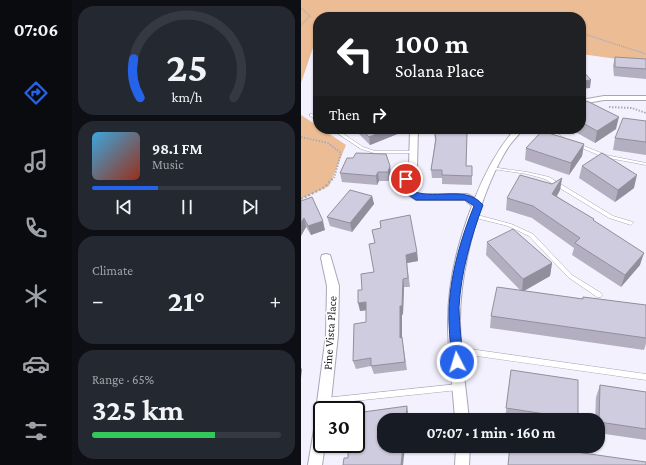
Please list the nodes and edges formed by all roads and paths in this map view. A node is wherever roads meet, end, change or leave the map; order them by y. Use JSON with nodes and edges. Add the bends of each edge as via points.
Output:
{"nodes":[{"id":1,"x":301,"y":8,"type":"edge"},
{"id":2,"x":301,"y":25,"type":"edge"},
{"id":3,"x":586,"y":35,"type":"edge"},
{"id":4,"x":646,"y":54,"type":"edge"},
{"id":5,"x":646,"y":98,"type":"edge"},
{"id":6,"x":586,"y":101,"type":"edge"},
{"id":7,"x":341,"y":134,"type":"edge"},
{"id":8,"x":414,"y":134,"type":"edge"},
{"id":9,"x":514,"y":134,"type":"edge"},
{"id":10,"x":555,"y":134,"type":"edge"},
{"id":11,"x":301,"y":137,"type":"edge"},
{"id":12,"x":414,"y":152,"type":"junction"},
{"id":13,"x":646,"y":164,"type":"edge"},
{"id":14,"x":493,"y":168,"type":"junction"},
{"id":15,"x":301,"y":200,"type":"edge"},
{"id":16,"x":478,"y":205,"type":"junction"},
{"id":17,"x":474,"y":216,"type":"junction"},
{"id":18,"x":631,"y":223,"type":"dead end"},
{"id":19,"x":326,"y":258,"type":"dead end"},
{"id":20,"x":599,"y":295,"type":"dead end"},
{"id":21,"x":456,"y":350,"type":"junction"},
{"id":22,"x":646,"y":377,"type":"edge"},
{"id":23,"x":460,"y":387,"type":"junction"},
{"id":24,"x":324,"y":401,"type":"edge"},
{"id":25,"x":359,"y":401,"type":"edge"},
{"id":26,"x":461,"y":413,"type":"edge"},
{"id":27,"x":317,"y":453,"type":"edge"},
{"id":28,"x":463,"y":453,"type":"edge"},
{"id":29,"x":315,"y":465,"type":"edge"},
{"id":30,"x":462,"y":465,"type":"edge"}],
"edges":[{"from":1,"to":2,"type":"path","via":[[310,16]]},
{"from":3,"to":4,"type":"path"},
{"from":5,"to":6,"type":"street","via":[[605,98]]},
{"from":7,"to":12,"type":"lane","via":[[362,148],[375,152]]},
{"from":8,"to":12,"type":"street"},
{"from":9,"to":14,"type":"street"},
{"from":10,"to":13,"type":"lane","via":[[605,156]]},
{"from":11,"to":15,"type":"path","via":[[322,142],[341,153],[330,185]]},
{"from":12,"to":16,"type":"street","via":[[413,168],[406,179],[405,190],[416,197],[467,197]]},
{"from":14,"to":16,"type":"street"},
{"from":14,"to":18,"type":"lane","via":[[547,178],[611,217]]},
{"from":15,"to":15,"type":"path","via":[[321,191]]},
{"from":16,"to":17,"type":"street"},
{"from":17,"to":20,"type":"lane","via":[[509,225],[531,235],[570,276]]},
{"from":17,"to":21,"type":"street","via":[[460,264],[454,307]]},
{"from":19,"to":24,"type":"street","name":"Pine Vista Place","via":[[333,286],[332,334]]},
{"from":21,"to":22,"type":"lane"},
{"from":21,"to":23,"type":"street"},
{"from":23,"to":25,"type":"lane"},
{"from":23,"to":26,"type":"street"},
{"from":27,"to":29,"type":"street"},
{"from":28,"to":30,"type":"street"}]}
